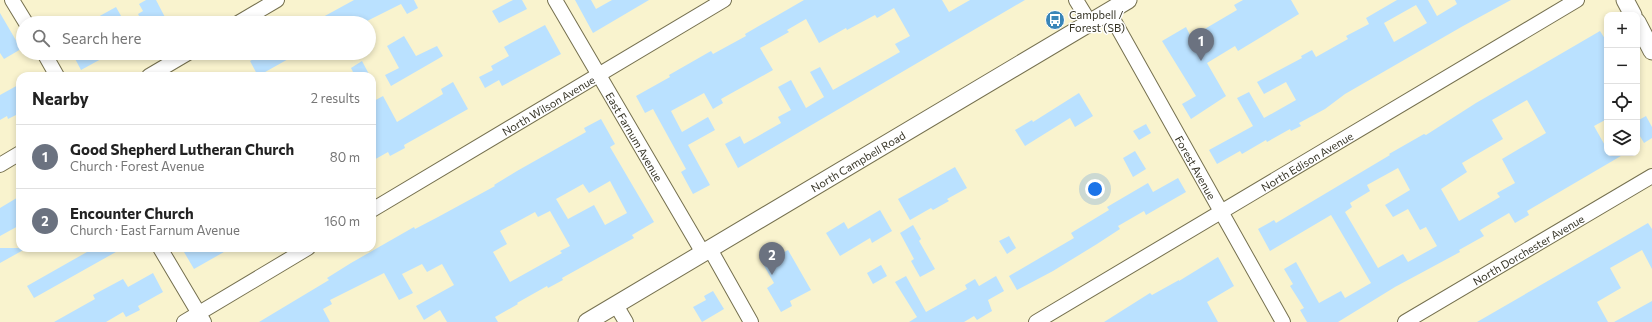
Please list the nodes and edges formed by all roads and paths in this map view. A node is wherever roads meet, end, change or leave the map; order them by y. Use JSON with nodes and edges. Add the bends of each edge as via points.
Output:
{"nodes":[{"id":1,"x":12,"y":0,"type":"edge"},
{"id":2,"x":277,"y":0,"type":"edge"},
{"id":3,"x":555,"y":0,"type":"edge"},
{"id":4,"x":724,"y":0,"type":"edge"},
{"id":5,"x":1076,"y":0,"type":"edge"},
{"id":6,"x":1128,"y":0,"type":"edge"},
{"id":7,"x":1577,"y":0,"type":"edge"},
{"id":8,"x":1625,"y":0,"type":"edge"},
{"id":9,"x":1109,"y":12,"type":"junction"},
{"id":10,"x":1631,"y":12,"type":"edge"},
{"id":11,"x":22,"y":16,"type":"edge"},
{"id":12,"x":250,"y":16,"type":"edge"},
{"id":13,"x":1090,"y":23,"type":"junction"},
{"id":14,"x":1640,"y":28,"type":"edge"},
{"id":15,"x":1652,"y":51,"type":"edge"},
{"id":16,"x":48,"y":60,"type":"edge"},
{"id":17,"x":176,"y":60,"type":"edge"},
{"id":18,"x":55,"y":72,"type":"edge"},
{"id":19,"x":156,"y":72,"type":"edge"},
{"id":20,"x":598,"y":75,"type":"junction"},
{"id":21,"x":16,"y":155,"type":"edge"},
{"id":22,"x":0,"y":165,"type":"edge"},
{"id":23,"x":1652,"y":176,"type":"edge"},
{"id":24,"x":376,"y":208,"type":"edge"},
{"id":25,"x":1220,"y":211,"type":"junction"},
{"id":26,"x":706,"y":251,"type":"junction"},
{"id":27,"x":162,"y":252,"type":"edge"},
{"id":28,"x":302,"y":252,"type":"edge"},
{"id":29,"x":616,"y":305,"type":"junction"},
{"id":30,"x":201,"y":318,"type":"edge"},
{"id":31,"x":184,"y":322,"type":"edge"},
{"id":32,"x":587,"y":322,"type":"edge"},
{"id":33,"x":626,"y":322,"type":"edge"},
{"id":34,"x":751,"y":322,"type":"edge"},
{"id":35,"x":1036,"y":322,"type":"edge"},
{"id":36,"x":1283,"y":322,"type":"edge"},
{"id":37,"x":1405,"y":322,"type":"edge"}],
"edges":[{"from":1,"to":11,"type":"street"},
{"from":2,"to":12,"type":"street"},
{"from":3,"to":20,"type":"street","name":"East Farnum Avenue"},
{"from":4,"to":20,"type":"street","name":"North Wilson Avenue"},
{"from":5,"to":13,"type":"street"},
{"from":6,"to":9,"type":"street","name":"North Campbell Road"},
{"from":7,"to":25,"type":"street","name":"North Edison Avenue"},
{"from":8,"to":10,"type":"street"},
{"from":9,"to":13,"type":"street","name":"North Campbell Road"},
{"from":9,"to":25,"type":"street","name":"Forest Avenue"},
{"from":13,"to":26,"type":"street","name":"North Campbell Road"},
{"from":14,"to":15,"type":"street"},
{"from":16,"to":18,"type":"street"},
{"from":17,"to":19,"type":"street"},
{"from":20,"to":24,"type":"street","name":"North Wilson Avenue"},
{"from":20,"to":26,"type":"street","name":"East Farnum Avenue"},
{"from":21,"to":22,"type":"street"},
{"from":23,"to":37,"type":"street","name":"North Dorchester Avenue"},
{"from":25,"to":35,"type":"street","name":"North Edison Avenue"},
{"from":25,"to":36,"type":"street","name":"Forest Avenue"},
{"from":26,"to":29,"type":"street","name":"North Campbell Road"},
{"from":26,"to":34,"type":"street","name":"East Farnum Avenue"},
{"from":27,"to":30,"type":"street"},
{"from":28,"to":30,"type":"street"},
{"from":29,"to":32,"type":"street","name":"North Campbell Road"},
{"from":29,"to":33,"type":"street"},
{"from":30,"to":31,"type":"street"}]}
